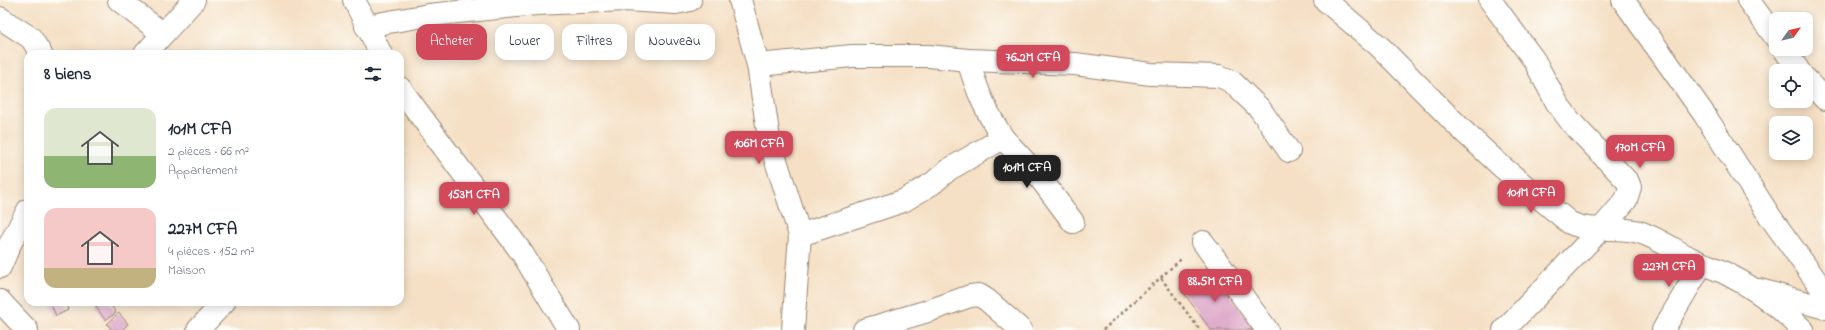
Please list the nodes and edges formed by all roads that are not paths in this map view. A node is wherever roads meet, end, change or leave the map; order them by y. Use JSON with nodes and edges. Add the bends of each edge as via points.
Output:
{"nodes":[{"id":1,"x":119,"y":0,"type":"edge"},
{"id":2,"x":194,"y":0,"type":"edge"},
{"id":3,"x":354,"y":0,"type":"edge"},
{"id":4,"x":690,"y":0,"type":"edge"},
{"id":5,"x":740,"y":0,"type":"edge"},
{"id":6,"x":1325,"y":0,"type":"edge"},
{"id":7,"x":1490,"y":0,"type":"edge"},
{"id":8,"x":1623,"y":0,"type":"edge"},
{"id":9,"x":1748,"y":0,"type":"edge"},
{"id":10,"x":536,"y":2,"type":"edge"},
{"id":11,"x":0,"y":18,"type":"edge"},
{"id":12,"x":366,"y":26,"type":"junction"},
{"id":13,"x":1769,"y":28,"type":"edge"},
{"id":14,"x":163,"y":34,"type":"junction"},
{"id":15,"x":38,"y":50,"type":"edge"},
{"id":16,"x":149,"y":50,"type":"edge"},
{"id":17,"x":379,"y":50,"type":"edge"},
{"id":18,"x":968,"y":60,"type":"junction"},
{"id":19,"x":758,"y":65,"type":"junction"},
{"id":20,"x":1813,"y":87,"type":"edge"},
{"id":21,"x":404,"y":93,"type":"edge"},
{"id":22,"x":1825,"y":99,"type":"edge"},
{"id":23,"x":1003,"y":138,"type":"junction"},
{"id":24,"x":1289,"y":151,"type":"dead end"},
{"id":25,"x":24,"y":218,"type":"edge"},
{"id":26,"x":1073,"y":222,"type":"dead end"},
{"id":27,"x":1602,"y":229,"type":"junction"},
{"id":28,"x":800,"y":235,"type":"junction"},
{"id":29,"x":1203,"y":242,"type":"dead end"},
{"id":30,"x":1702,"y":264,"type":"junction"},
{"id":31,"x":0,"y":267,"type":"edge"},
{"id":32,"x":1754,"y":289,"type":"junction"},
{"id":33,"x":1825,"y":293,"type":"edge"},
{"id":34,"x":0,"y":301,"type":"edge"},
{"id":35,"x":220,"y":306,"type":"edge"},
{"id":36,"x":1825,"y":308,"type":"edge"},
{"id":37,"x":27,"y":330,"type":"edge"},
{"id":38,"x":198,"y":330,"type":"edge"},
{"id":39,"x":569,"y":330,"type":"edge"},
{"id":40,"x":793,"y":330,"type":"edge"},
{"id":41,"x":864,"y":330,"type":"edge"},
{"id":42,"x":1021,"y":330,"type":"edge"},
{"id":43,"x":1267,"y":330,"type":"edge"},
{"id":44,"x":1504,"y":330,"type":"edge"},
{"id":45,"x":1663,"y":330,"type":"edge"},
{"id":46,"x":1802,"y":330,"type":"edge"}],
"edges":[{"from":1,"to":14,"type":"street"},
{"from":2,"to":14,"type":"street"},
{"from":3,"to":12,"type":"street"},
{"from":4,"to":10,"type":"street","via":[[676,3],[625,0]]},
{"from":5,"to":19,"type":"street"},
{"from":6,"to":27,"type":"street","via":[[1380,47],[1461,129],[1551,209],[1570,223],[1582,228]]},
{"from":7,"to":27,"type":"street","via":[[1534,60],[1557,103],[1571,122],[1628,182],[1630,187],[1626,200]]},
{"from":8,"to":33,"type":"street"},
{"from":9,"to":13,"type":"street"},
{"from":10,"to":12,"type":"street","via":[[429,15]]},
{"from":11,"to":15,"type":"street","via":[[31,38]]},
{"from":12,"to":17,"type":"street"},
{"from":14,"to":16,"type":"street"},
{"from":18,"to":19,"type":"street","via":[[929,56],[852,56]]},
{"from":18,"to":23,"type":"street","via":[[976,90]]},
{"from":18,"to":24,"type":"street","via":[[1075,64],[1151,74],[1219,76],[1231,81],[1260,109]]},
{"from":19,"to":28,"type":"street","via":[[768,139]]},
{"from":20,"to":22,"type":"street"},
{"from":21,"to":39,"type":"street","via":[[522,254]]},
{"from":23,"to":26,"type":"street","via":[[1040,178]]},
{"from":23,"to":28,"type":"street","via":[[948,170],[933,183],[903,201]]},
{"from":25,"to":31,"type":"street"},
{"from":27,"to":30,"type":"street","via":[[1622,228],[1641,233]]},
{"from":27,"to":44,"type":"street"},
{"from":28,"to":40,"type":"street"},
{"from":29,"to":43,"type":"street"},
{"from":30,"to":32,"type":"street","via":[[1726,273]]},
{"from":30,"to":45,"type":"street"},
{"from":32,"to":36,"type":"street"},
{"from":32,"to":46,"type":"street"},
{"from":34,"to":37,"type":"street"},
{"from":35,"to":38,"type":"street"},
{"from":41,"to":42,"type":"street","via":[[978,295]]}]}
